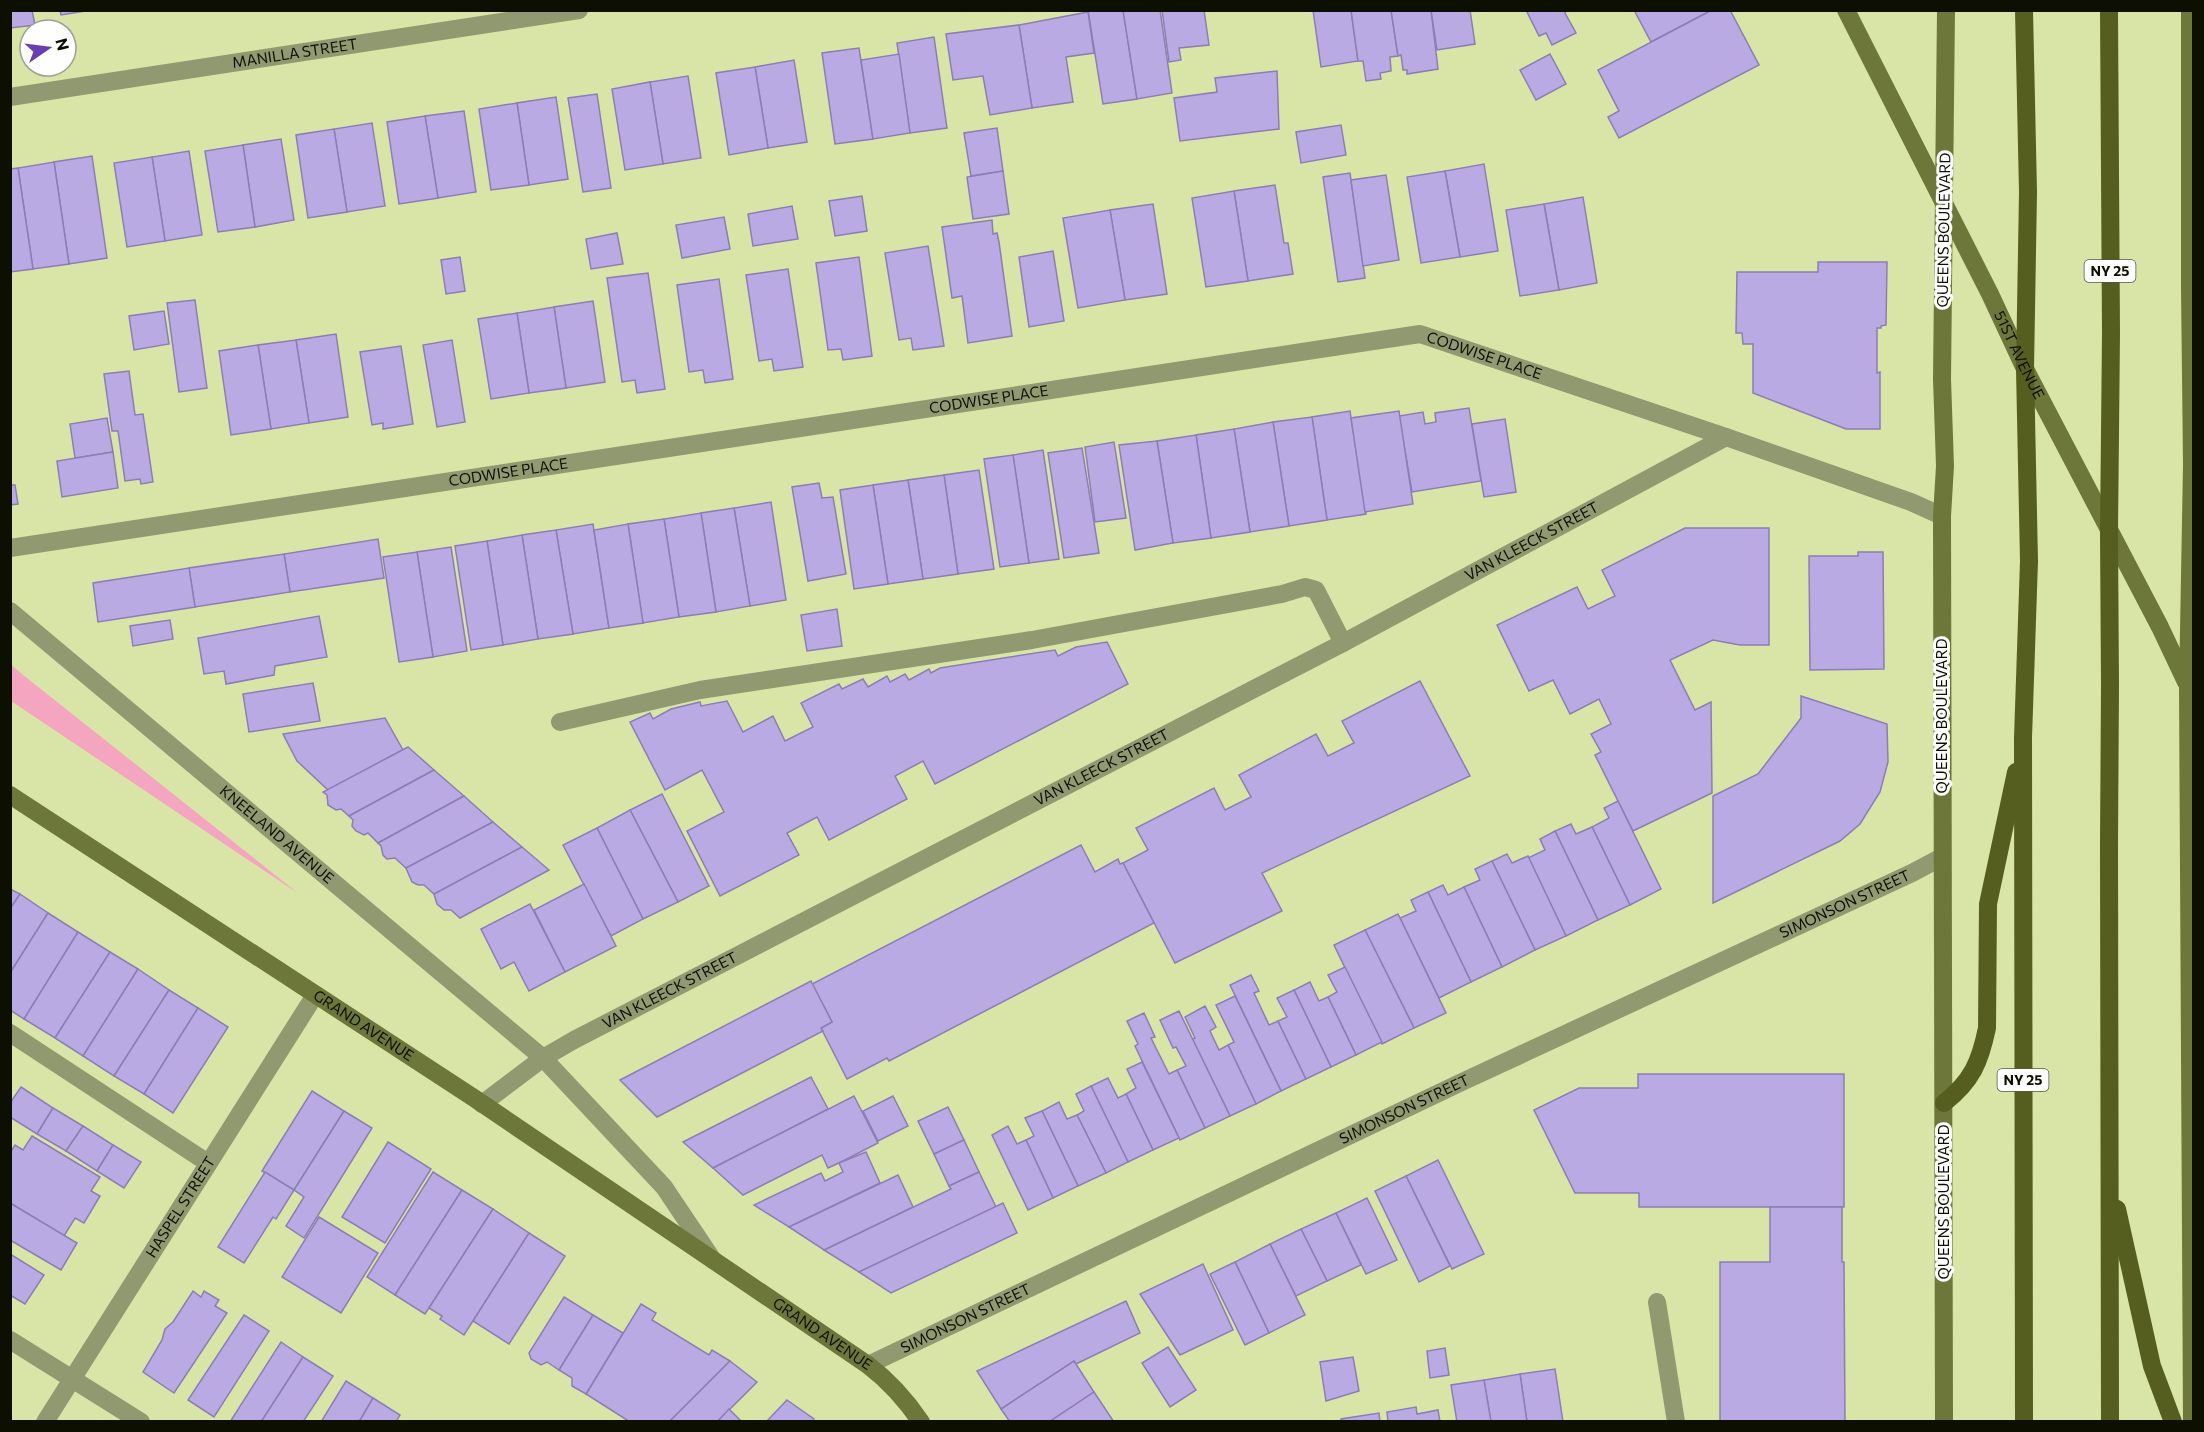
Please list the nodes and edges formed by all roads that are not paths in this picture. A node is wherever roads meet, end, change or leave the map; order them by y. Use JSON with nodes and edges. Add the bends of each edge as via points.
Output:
{"nodes":[{"id":1,"x":579,"y":10,"type":"edge"},
{"id":2,"x":1846,"y":10,"type":"edge"},
{"id":3,"x":1946,"y":10,"type":"edge"},
{"id":4,"x":2024,"y":10,"type":"edge"},
{"id":5,"x":2109,"y":10,"type":"edge"},
{"id":6,"x":2190,"y":10,"type":"edge"},
{"id":7,"x":10,"y":97,"type":"edge"},
{"id":8,"x":1944,"y":204,"type":"junction"},
{"id":9,"x":2192,"y":288,"type":"edge"},
{"id":10,"x":2025,"y":369,"type":"junction"},
{"id":11,"x":1726,"y":437,"type":"junction"},
{"id":12,"x":1942,"y":516,"type":"junction"},
{"id":13,"x":2109,"y":532,"type":"junction"},
{"id":14,"x":10,"y":548,"type":"edge"},
{"id":15,"x":10,"y":611,"type":"edge"},
{"id":16,"x":1343,"y":643,"type":"junction"},
{"id":17,"x":2191,"y":692,"type":"edge"},
{"id":18,"x":560,"y":722,"type":"dead end"},
{"id":19,"x":2023,"y":738,"type":"junction"},
{"id":20,"x":10,"y":795,"type":"edge"},
{"id":21,"x":1942,"y":857,"type":"junction"},
{"id":22,"x":315,"y":995,"type":"junction"},
{"id":23,"x":10,"y":1032,"type":"edge"},
{"id":24,"x":543,"y":1058,"type":"junction"},
{"id":25,"x":1944,"y":1103,"type":"junction"},
{"id":26,"x":482,"y":1104,"type":"junction"},
{"id":27,"x":208,"y":1163,"type":"junction"},
{"id":28,"x":2110,"y":1178,"type":"junction"},
{"id":29,"x":713,"y":1260,"type":"junction"},
{"id":30,"x":1657,"y":1302,"type":"dead end"},
{"id":31,"x":10,"y":1340,"type":"edge"},
{"id":32,"x":868,"y":1365,"type":"junction"},
{"id":33,"x":71,"y":1378,"type":"junction"},
{"id":34,"x":45,"y":1422,"type":"edge"},
{"id":35,"x":141,"y":1422,"type":"edge"},
{"id":36,"x":921,"y":1422,"type":"edge"},
{"id":37,"x":1676,"y":1422,"type":"edge"},
{"id":38,"x":1944,"y":1422,"type":"edge"},
{"id":39,"x":2024,"y":1422,"type":"edge"},
{"id":40,"x":2110,"y":1422,"type":"edge"},
{"id":41,"x":2173,"y":1422,"type":"edge"},
{"id":42,"x":2192,"y":1422,"type":"edge"}],
"edges":[{"from":1,"to":7,"type":"street","name":"MANILLA STREET"},
{"from":2,"to":8,"type":"street","name":"51ST AVENUE"},
{"from":3,"to":8,"type":"street","name":"QUEENS BOULEVARD"},
{"from":4,"to":10,"type":"main road","number":"NY 25","via":[[2028,192]]},
{"from":5,"to":13,"type":"main road","number":"NY 25"},
{"from":6,"to":9,"type":"street"},
{"from":8,"to":10,"type":"street","name":"51ST AVENUE"},
{"from":8,"to":12,"type":"street","name":"QUEENS BOULEVARD"},
{"from":9,"to":17,"type":"street"},
{"from":10,"to":13,"type":"street","name":"51ST AVENUE"},
{"from":10,"to":19,"type":"main road","number":"NY 25","via":[[2029,561]]},
{"from":11,"to":12,"type":"street","name":"CODWISE PLACE"},
{"from":11,"to":14,"type":"street","name":"CODWISE PLACE","via":[[1420,334]]},
{"from":11,"to":16,"type":"street","name":"VAN KLEECK STREET"},
{"from":12,"to":21,"type":"street","name":"QUEENS BOULEVARD"},
{"from":13,"to":17,"type":"street","name":"51ST AVENUE"},
{"from":13,"to":28,"type":"main road","number":"NY 25"},
{"from":15,"to":24,"type":"street","name":"KNEELAND AVENUE"},
{"from":16,"to":18,"type":"street","via":[[1316,590],[1305,587],[1032,640],[700,690]]},
{"from":16,"to":24,"type":"street","name":"VAN KLEECK STREET"},
{"from":17,"to":42,"type":"street"},
{"from":19,"to":25,"type":"main road","via":[[1988,904],[1985,1038],[1977,1066],[1957,1093]]},
{"from":19,"to":39,"type":"main road","number":"NY 25"},
{"from":20,"to":22,"type":"street","name":"GRAND AVENUE"},
{"from":21,"to":25,"type":"street","name":"QUEENS BOULEVARD"},
{"from":21,"to":32,"type":"street","name":"SIMONSON STREET"},
{"from":22,"to":26,"type":"street","name":"GRAND AVENUE"},
{"from":22,"to":27,"type":"street","name":"HASPEL STREET"},
{"from":23,"to":27,"type":"street"},
{"from":24,"to":26,"type":"street","name":"VAN KLEECK STREET"},
{"from":24,"to":29,"type":"street","name":"GRAND AVENUE","via":[[664,1187]]},
{"from":25,"to":38,"type":"street","name":"QUEENS BOULEVARD"},
{"from":26,"to":29,"type":"street","name":"GRAND AVENUE"},
{"from":27,"to":33,"type":"street","name":"HASPEL STREET"},
{"from":28,"to":40,"type":"main road","number":"NY 25"},
{"from":28,"to":41,"type":"main road","via":[[2152,1366]]},
{"from":29,"to":32,"type":"street","name":"GRAND AVENUE"},
{"from":30,"to":37,"type":"street"},
{"from":31,"to":33,"type":"street"},
{"from":32,"to":36,"type":"street","name":"GRAND AVENUE","via":[[902,1396]]},
{"from":33,"to":34,"type":"street","name":"HASPEL STREET"},
{"from":33,"to":35,"type":"street"}]}
